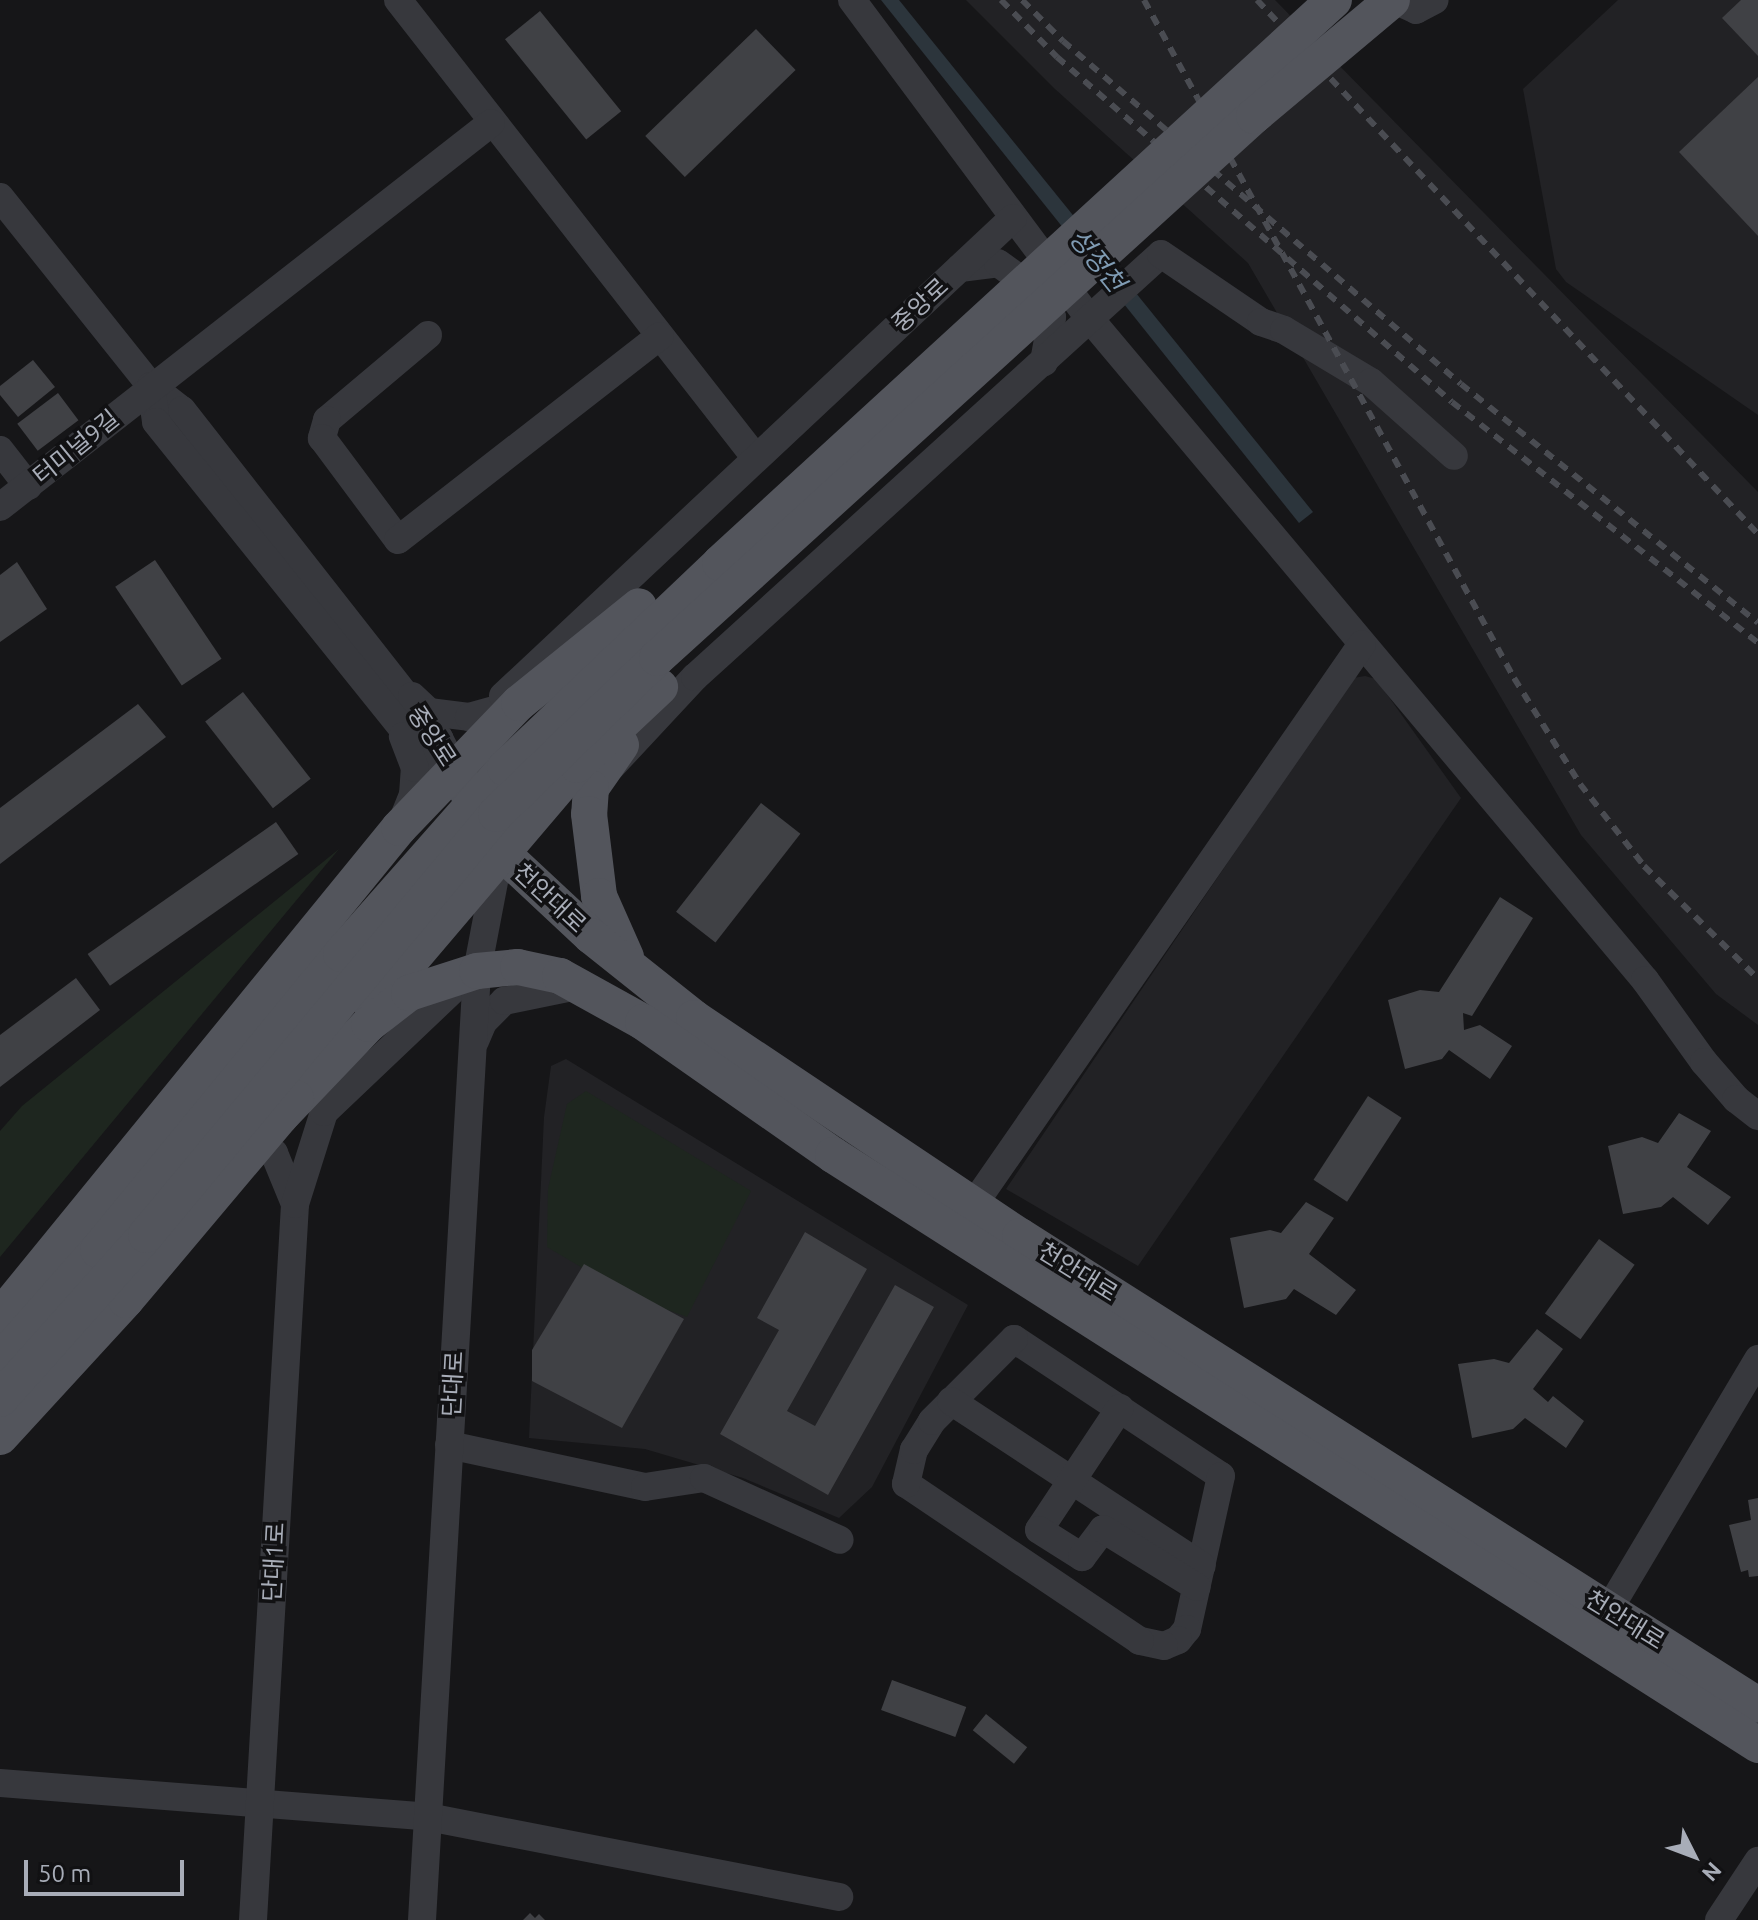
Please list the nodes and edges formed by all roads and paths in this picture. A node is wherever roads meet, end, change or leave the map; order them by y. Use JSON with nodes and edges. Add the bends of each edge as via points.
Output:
{"nodes":[{"id":1,"x":398,"y":0,"type":"edge"},
{"id":2,"x":852,"y":0,"type":"edge"},
{"id":3,"x":1308,"y":0,"type":"edge"},
{"id":4,"x":1334,"y":0,"type":"edge"},
{"id":5,"x":1394,"y":0,"type":"edge"},
{"id":6,"x":1435,"y":0,"type":"edge"},
{"id":7,"x":491,"y":123,"type":"junction"},
{"id":8,"x":0,"y":197,"type":"edge"},
{"id":9,"x":1013,"y":218,"type":"junction"},
{"id":10,"x":960,"y":268,"type":"junction"},
{"id":11,"x":1038,"y":292,"type":"junction"},
{"id":12,"x":1090,"y":319,"type":"junction"},
{"id":13,"x":428,"y":335,"type":"dead end"},
{"id":14,"x":660,"y":336,"type":"junction"},
{"id":15,"x":1044,"y":362,"type":"junction"},
{"id":16,"x":151,"y":386,"type":"junction"},
{"id":17,"x":0,"y":450,"type":"edge"},
{"id":18,"x":1454,"y":456,"type":"dead end"},
{"id":19,"x":755,"y":457,"type":"junction"},
{"id":20,"x":28,"y":486,"type":"junction"},
{"id":21,"x":0,"y":507,"type":"edge"},
{"id":22,"x":1362,"y":644,"type":"junction"},
{"id":23,"x":390,"y":676,"type":"junction"},
{"id":24,"x":660,"y":687,"type":"junction"},
{"id":25,"x":503,"y":707,"type":"junction"},
{"id":26,"x":399,"y":724,"type":"junction"},
{"id":27,"x":457,"y":773,"type":"junction"},
{"id":28,"x":591,"y":788,"type":"junction"},
{"id":29,"x":399,"y":828,"type":"junction"},
{"id":30,"x":500,"y":851,"type":"junction"},
{"id":31,"x":477,"y":971,"type":"junction"},
{"id":32,"x":636,"y":972,"type":"junction"},
{"id":33,"x":578,"y":986,"type":"junction"},
{"id":34,"x":643,"y":1022,"type":"junction"},
{"id":35,"x":472,"y":1049,"type":"junction"},
{"id":36,"x":1758,"y":1116,"type":"edge"},
{"id":37,"x":280,"y":1117,"type":"junction"},
{"id":38,"x":248,"y":1156,"type":"junction"},
{"id":39,"x":295,"y":1204,"type":"junction"},
{"id":40,"x":974,"y":1204,"type":"junction"},
{"id":41,"x":0,"y":1317,"type":"edge"},
{"id":42,"x":1758,"y":1359,"type":"edge"},
{"id":43,"x":0,"y":1361,"type":"edge"},
{"id":44,"x":0,"y":1399,"type":"edge"},
{"id":45,"x":951,"y":1401,"type":"junction"},
{"id":46,"x":1120,"y":1408,"type":"junction"},
{"id":47,"x":0,"y":1437,"type":"edge"},
{"id":48,"x":449,"y":1445,"type":"junction"},
{"id":49,"x":1072,"y":1481,"type":"junction"},
{"id":50,"x":840,"y":1540,"type":"dead end"},
{"id":51,"x":1206,"y":1577,"type":"junction"},
{"id":52,"x":1601,"y":1624,"type":"junction"},
{"id":53,"x":1758,"y":1705,"type":"edge"},
{"id":54,"x":1758,"y":1745,"type":"edge"},
{"id":55,"x":0,"y":1783,"type":"edge"},
{"id":56,"x":260,"y":1806,"type":"junction"},
{"id":57,"x":428,"y":1817,"type":"junction"},
{"id":58,"x":1758,"y":1861,"type":"edge"},
{"id":59,"x":839,"y":1897,"type":"dead end"},
{"id":60,"x":253,"y":1920,"type":"edge"},
{"id":61,"x":422,"y":1920,"type":"edge"},
{"id":62,"x":1719,"y":1920,"type":"edge"}],
"edges":[{"from":1,"to":7,"type":"street"},
{"from":2,"to":9,"type":"street","via":[[936,106]]},
{"from":3,"to":25,"type":"main road","via":[[639,606]]},
{"from":4,"to":43,"type":"main road","bridge":true,"via":[[720,563],[505,768],[341,954]]},
{"from":5,"to":6,"type":"street","via":[[1416,10]]},
{"from":5,"to":24,"type":"main road","bridge":true,"via":[[1243,157]]},
{"from":5,"to":44,"type":"main road","bridge":true,"via":[[1254,116],[669,647],[496,814],[146,1235]]},
{"from":7,"to":14,"type":"street"},
{"from":7,"to":16,"type":"street"},
{"from":8,"to":16,"type":"street","name":"중앙로"},
{"from":9,"to":10,"type":"street","name":"중앙로"},
{"from":9,"to":12,"type":"street"},
{"from":10,"to":11,"type":"street","via":[[998,263]]},
{"from":10,"to":19,"type":"street","name":"중앙로"},
{"from":11,"to":12,"type":"street"},
{"from":11,"to":15,"type":"street","via":[[1052,317]]},
{"from":12,"to":15,"type":"street"},
{"from":12,"to":18,"type":"street","via":[[1161,254],[1261,322],[1371,382]]},
{"from":12,"to":22,"type":"street"},
{"from":13,"to":14,"type":"street","via":[[327,420],[322,438],[398,540]]},
{"from":14,"to":19,"type":"street"},
{"from":15,"to":28,"type":"street","via":[[695,677]]},
{"from":16,"to":20,"type":"street","name":"터미널9길"},
{"from":16,"to":23,"type":"street","name":"중앙로","via":[[182,410]]},
{"from":16,"to":26,"type":"street","name":"중앙로","via":[[156,422]]},
{"from":17,"to":20,"type":"street"},
{"from":19,"to":25,"type":"street","name":"중앙로"},
{"from":20,"to":21,"type":"street","name":"터미널9길"},
{"from":22,"to":36,"type":"street","via":[[1645,980],[1704,1062]]},
{"from":22,"to":40,"type":"street"},
{"from":23,"to":25,"type":"street","via":[[429,712],[469,717]]},
{"from":23,"to":27,"type":"street","name":"중앙로","via":[[439,738]]},
{"from":24,"to":28,"type":"main road"},
{"from":24,"to":30,"type":"main road","via":[[577,765]]},
{"from":25,"to":27,"type":"main road"},
{"from":26,"to":27,"type":"street","name":"중앙로","via":[[423,754]]},
{"from":26,"to":29,"type":"street","via":[[415,768],[413,795]]},
{"from":27,"to":29,"type":"main road"},
{"from":27,"to":30,"type":"main road","name":"천안대로"},
{"from":28,"to":32,"type":"main road","via":[[591,855],[599,896],[615,941]]},
{"from":29,"to":41,"type":"main road"},
{"from":30,"to":31,"type":"street","name":"단대로"},
{"from":30,"to":32,"type":"main road","name":"천안대로"},
{"from":30,"to":34,"type":"main road","via":[[545,915]]},
{"from":30,"to":37,"type":"main road"},
{"from":31,"to":33,"type":"main road","via":[[518,967],[560,976]]},
{"from":31,"to":35,"type":"street","name":"단대로"},
{"from":31,"to":37,"type":"main road","via":[[409,993],[369,1024]]},
{"from":31,"to":39,"type":"street","via":[[443,995],[324,1112]]},
{"from":32,"to":40,"type":"main road","name":"천안대로","via":[[694,1018]]},
{"from":33,"to":34,"type":"main road"},
{"from":33,"to":35,"type":"street","via":[[504,1001],[483,1022]]},
{"from":34,"to":52,"type":"main road","name":"천안대로","via":[[833,1155]]},
{"from":35,"to":48,"type":"street","name":"단대로"},
{"from":37,"to":38,"type":"main road"},
{"from":38,"to":39,"type":"street","via":[[264,1149],[274,1153]]},
{"from":38,"to":47,"type":"main road"},
{"from":39,"to":56,"type":"street","name":"단대1로"},
{"from":40,"to":52,"type":"main road","name":"천안대로"},
{"from":42,"to":52,"type":"street"},
{"from":45,"to":46,"type":"street","via":[[1014,1339]]},
{"from":45,"to":49,"type":"street"},
{"from":45,"to":51,"type":"street","via":[[914,1450],[906,1484],[912,1492],[1140,1641],[1164,1646],[1178,1640]]},
{"from":46,"to":49,"type":"street"},
{"from":46,"to":51,"type":"street","via":[[1221,1476]]},
{"from":48,"to":50,"type":"street","via":[[645,1487],[704,1478]]},
{"from":48,"to":57,"type":"street","name":"단대로"},
{"from":49,"to":51,"type":"street"},
{"from":49,"to":51,"type":"street","via":[[1039,1530],[1082,1557],[1103,1529]]},
{"from":52,"to":53,"type":"main road","name":"천안대로"},
{"from":52,"to":54,"type":"main road","name":"천안대로"},
{"from":55,"to":56,"type":"street"},
{"from":56,"to":57,"type":"street"},
{"from":56,"to":60,"type":"street","name":"단대1로"},
{"from":57,"to":59,"type":"street"},
{"from":57,"to":61,"type":"street","name":"단대로"},
{"from":58,"to":62,"type":"street"}]}
